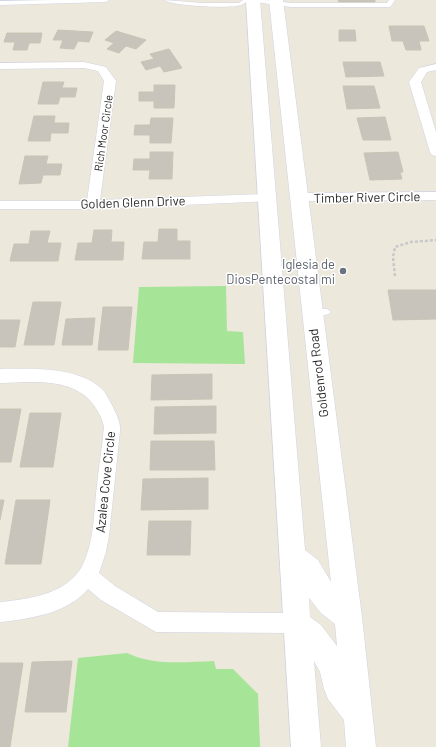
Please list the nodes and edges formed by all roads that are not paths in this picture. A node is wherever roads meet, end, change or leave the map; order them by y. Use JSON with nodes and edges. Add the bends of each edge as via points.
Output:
{"nodes":[{"id":1,"x":106,"y":0,"type":"edge"},
{"id":2,"x":167,"y":0,"type":"edge"},
{"id":3,"x":246,"y":0,"type":"edge"},
{"id":4,"x":392,"y":0,"type":"edge"},
{"id":5,"x":265,"y":1,"type":"edge"},
{"id":6,"x":0,"y":3,"type":"edge"},
{"id":7,"x":315,"y":3,"type":"edge"},
{"id":8,"x":0,"y":66,"type":"edge"},
{"id":9,"x":436,"y":67,"type":"edge"},
{"id":10,"x":436,"y":152,"type":"edge"},
{"id":11,"x":436,"y":196,"type":"edge"},
{"id":12,"x":266,"y":198,"type":"junction"},
{"id":13,"x":298,"y":198,"type":"junction"},
{"id":14,"x":93,"y":205,"type":"junction"},
{"id":15,"x":0,"y":206,"type":"edge"},
{"id":16,"x":0,"y":376,"type":"edge"},
{"id":17,"x":293,"y":557,"type":"junction"},
{"id":18,"x":88,"y":576,"type":"junction"},
{"id":19,"x":0,"y":612,"type":"edge"},
{"id":20,"x":348,"y":617,"type":"junction"},
{"id":21,"x":296,"y":623,"type":"junction"},
{"id":22,"x":357,"y":714,"type":"junction"},
{"id":23,"x":306,"y":747,"type":"edge"},
{"id":24,"x":361,"y":747,"type":"edge"}],
"edges":[{"from":1,"to":6,"type":"lane"},
{"from":2,"to":3,"type":"lane","via":[[203,5],[240,4]]},
{"from":4,"to":7,"type":"lane","via":[[389,5]]},
{"from":5,"to":7,"type":"lane","via":[[291,5]]},
{"from":5,"to":12,"type":"main road"},
{"from":5,"to":13,"type":"main road","name":"Goldenrod Road"},
{"from":8,"to":14,"type":"street","name":"Rich Moor Circle","via":[[84,65],[102,69],[110,81]]},
{"from":9,"to":10,"type":"street","via":[[423,70],[415,82]]},
{"from":11,"to":13,"type":"street","name":"Timber River Circle"},
{"from":12,"to":14,"type":"street","name":"Golden Glenn Drive"},
{"from":12,"to":17,"type":"main road"},
{"from":13,"to":20,"type":"main road","name":"Goldenrod Road","via":[[319,312]]},
{"from":14,"to":15,"type":"street","name":"Golden Glenn Drive"},
{"from":16,"to":18,"type":"street","name":"Azalea Cove Circle","via":[[49,376],[71,380],[97,395],[112,424],[100,537]]},
{"from":17,"to":20,"type":"main road","via":[[309,569],[318,588]]},
{"from":17,"to":21,"type":"main road"},
{"from":18,"to":19,"type":"street","name":"Azalea Cove Circle","via":[[74,588],[40,606]]},
{"from":18,"to":21,"type":"street","via":[[108,593],[156,622]]},
{"from":20,"to":22,"type":"main road","name":"Goldenrod Road"},
{"from":21,"to":22,"type":"main road","via":[[311,634],[323,649],[334,668],[338,689]]},
{"from":21,"to":23,"type":"main road"},
{"from":22,"to":24,"type":"main road","name":"Goldenrod Road"}]}
